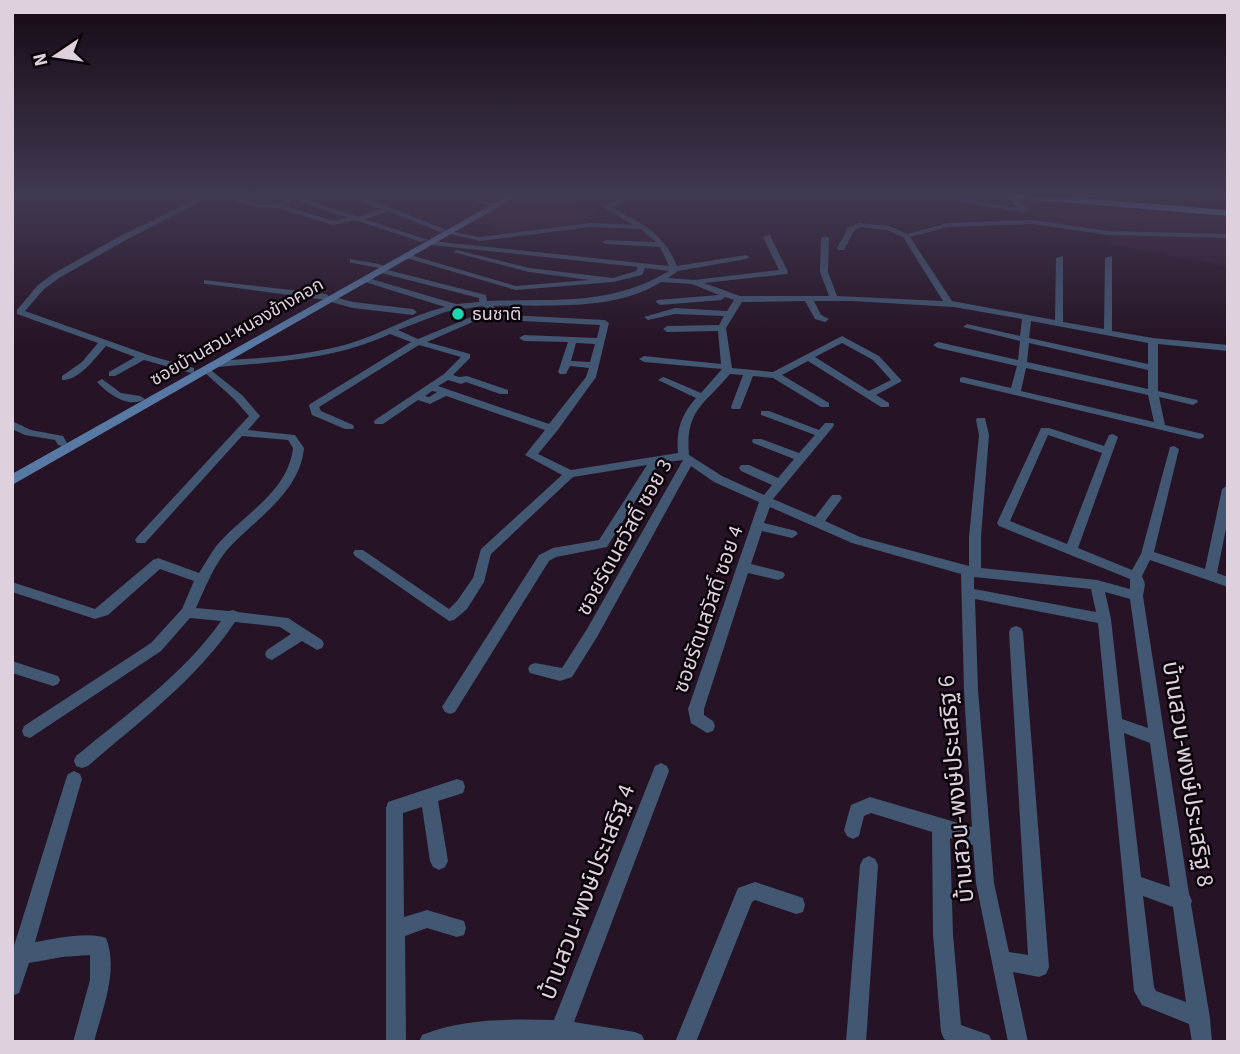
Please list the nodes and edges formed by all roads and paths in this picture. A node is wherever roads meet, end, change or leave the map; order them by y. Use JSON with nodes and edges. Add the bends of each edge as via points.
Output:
{"nodes":[{"id":1,"x":114,"y":244,"type":"edge"},
{"id":2,"x":424,"y":244,"type":"edge"},
{"id":3,"x":425,"y":244,"type":"edge"},
{"id":4,"x":446,"y":244,"type":"edge"},
{"id":5,"x":648,"y":244,"type":"edge"},
{"id":6,"x":770,"y":244,"type":"edge"},
{"id":7,"x":825,"y":244,"type":"edge"},
{"id":8,"x":843,"y":244,"type":"edge"},
{"id":9,"x":911,"y":244,"type":"edge"},
{"id":10,"x":453,"y":245,"type":"junction"},
{"id":11,"x":664,"y":245,"type":"joint"},
{"id":12,"x":841,"y":248,"type":"dead end"},
{"id":13,"x":407,"y":257,"type":"junction"},
{"id":14,"x":746,"y":257,"type":"dead end"},
{"id":15,"x":1059,"y":258,"type":"dead end"},
{"id":16,"x":1109,"y":258,"type":"dead end"},
{"id":17,"x":353,"y":261,"type":"dead end"},
{"id":18,"x":643,"y":265,"type":"junction"},
{"id":19,"x":381,"y":268,"type":"junction"},
{"id":20,"x":674,"y":269,"type":"junction"},
{"id":21,"x":663,"y":279,"type":"junction"},
{"id":22,"x":368,"y":280,"type":"junction"},
{"id":23,"x":613,"y":280,"type":"junction"},
{"id":24,"x":207,"y":282,"type":"dead end"},
{"id":25,"x":693,"y":282,"type":"junction"},
{"id":26,"x":502,"y":284,"type":"junction"},
{"id":27,"x":725,"y":296,"type":"junction"},
{"id":28,"x":330,"y":298,"type":"junction"},
{"id":29,"x":808,"y":298,"type":"junction"},
{"id":30,"x":739,"y":299,"type":"junction"},
{"id":31,"x":834,"y":299,"type":"junction"},
{"id":32,"x":483,"y":300,"type":"junction"},
{"id":33,"x":660,"y":302,"type":"dead end"},
{"id":34,"x":949,"y":304,"type":"junction"},
{"id":35,"x":455,"y":307,"type":"junction"},
{"id":36,"x":494,"y":310,"type":"junction"},
{"id":37,"x":413,"y":312,"type":"dead end"},
{"id":38,"x":16,"y":314,"type":"edge"},
{"id":39,"x":729,"y":314,"type":"junction"},
{"id":40,"x":648,"y":317,"type":"dead end"},
{"id":41,"x":1027,"y":317,"type":"junction"},
{"id":42,"x":825,"y":319,"type":"dead end"},
{"id":43,"x":1059,"y":323,"type":"junction"},
{"id":44,"x":967,"y":327,"type":"dead end"},
{"id":45,"x":722,"y":328,"type":"junction"},
{"id":46,"x":667,"y":329,"type":"dead end"},
{"id":47,"x":390,"y":330,"type":"junction"},
{"id":48,"x":1108,"y":332,"type":"junction"},
{"id":49,"x":524,"y":338,"type":"dead end"},
{"id":50,"x":1024,"y":339,"type":"junction"},
{"id":51,"x":105,"y":341,"type":"junction"},
{"id":52,"x":600,"y":341,"type":"junction"},
{"id":53,"x":1153,"y":341,"type":"junction"},
{"id":54,"x":418,"y":342,"type":"junction"},
{"id":55,"x":572,"y":344,"type":"dead end"},
{"id":56,"x":938,"y":345,"type":"dead end"},
{"id":57,"x":1228,"y":348,"type":"edge"},
{"id":58,"x":143,"y":356,"type":"junction"},
{"id":59,"x":808,"y":357,"type":"junction"},
{"id":60,"x":644,"y":359,"type":"dead end"},
{"id":61,"x":1112,"y":359,"type":"junction"},
{"id":62,"x":593,"y":365,"type":"junction"},
{"id":63,"x":1022,"y":365,"type":"junction"},
{"id":64,"x":212,"y":367,"type":"junction"},
{"id":65,"x":1153,"y":368,"type":"junction"},
{"id":66,"x":727,"y":369,"type":"junction"},
{"id":67,"x":191,"y":370,"type":"junction"},
{"id":68,"x":749,"y":373,"type":"junction"},
{"id":69,"x":113,"y":374,"type":"dead end"},
{"id":70,"x":775,"y":375,"type":"junction"},
{"id":71,"x":447,"y":376,"type":"junction"},
{"id":72,"x":65,"y":378,"type":"dead end"},
{"id":73,"x":663,"y":380,"type":"dead end"},
{"id":74,"x":963,"y":380,"type":"dead end"},
{"id":75,"x":102,"y":382,"type":"dead end"},
{"id":76,"x":1115,"y":384,"type":"junction"},
{"id":77,"x":430,"y":387,"type":"junction"},
{"id":78,"x":445,"y":392,"type":"junction"},
{"id":79,"x":504,"y":392,"type":"dead end"},
{"id":80,"x":1015,"y":393,"type":"junction"},
{"id":81,"x":1153,"y":393,"type":"junction"},
{"id":82,"x":869,"y":395,"type":"junction"},
{"id":83,"x":417,"y":396,"type":"junction"},
{"id":84,"x":703,"y":397,"type":"junction"},
{"id":85,"x":1193,"y":402,"type":"dead end"},
{"id":86,"x":137,"y":404,"type":"junction"},
{"id":87,"x":825,"y":405,"type":"dead end"},
{"id":88,"x":885,"y":405,"type":"dead end"},
{"id":89,"x":736,"y":407,"type":"dead end"},
{"id":90,"x":765,"y":413,"type":"dead end"},
{"id":91,"x":981,"y":421,"type":"dead end"},
{"id":92,"x":379,"y":422,"type":"dead end"},
{"id":93,"x":12,"y":424,"type":"edge"},
{"id":94,"x":1160,"y":426,"type":"junction"},
{"id":95,"x":349,"y":427,"type":"dead end"},
{"id":96,"x":553,"y":429,"type":"junction"},
{"id":97,"x":239,"y":433,"type":"junction"},
{"id":98,"x":1199,"y":436,"type":"dead end"},
{"id":99,"x":1113,"y":437,"type":"dead end"},
{"id":100,"x":757,"y":441,"type":"dead end"},
{"id":101,"x":62,"y":443,"type":"junction"},
{"id":102,"x":1174,"y":449,"type":"dead end"},
{"id":103,"x":1108,"y":451,"type":"junction"},
{"id":104,"x":687,"y":458,"type":"junction"},
{"id":105,"x":801,"y":458,"type":"junction"},
{"id":106,"x":655,"y":461,"type":"junction"},
{"id":107,"x":745,"y":468,"type":"dead end"},
{"id":108,"x":12,"y":472,"type":"edge"},
{"id":109,"x":570,"y":474,"type":"junction"},
{"id":110,"x":12,"y":480,"type":"edge"},
{"id":111,"x":780,"y":484,"type":"junction"},
{"id":112,"x":1228,"y":489,"type":"edge"},
{"id":113,"x":836,"y":498,"type":"dead end"},
{"id":114,"x":766,"y":500,"type":"junction"},
{"id":115,"x":817,"y":523,"type":"junction"},
{"id":116,"x":758,"y":526,"type":"junction"},
{"id":117,"x":792,"y":534,"type":"dead end"},
{"id":118,"x":141,"y":540,"type":"dead end"},
{"id":119,"x":1071,"y":548,"type":"junction"},
{"id":120,"x":359,"y":553,"type":"dead end"},
{"id":121,"x":1147,"y":554,"type":"junction"},
{"id":122,"x":744,"y":567,"type":"junction"},
{"id":123,"x":971,"y":572,"type":"junction"},
{"id":124,"x":778,"y":575,"type":"dead end"},
{"id":125,"x":1210,"y":575,"type":"junction"},
{"id":126,"x":1135,"y":576,"type":"junction"},
{"id":127,"x":202,"y":579,"type":"junction"},
{"id":128,"x":1228,"y":582,"type":"edge"},
{"id":129,"x":1097,"y":585,"type":"junction"},
{"id":130,"x":12,"y":587,"type":"edge"},
{"id":131,"x":968,"y":593,"type":"junction"},
{"id":132,"x":1130,"y":594,"type":"junction"},
{"id":133,"x":187,"y":612,"type":"junction"},
{"id":134,"x":233,"y":615,"type":"junction"},
{"id":135,"x":1104,"y":619,"type":"junction"},
{"id":136,"x":1016,"y":632,"type":"dead end"},
{"id":137,"x":592,"y":633,"type":"joint"},
{"id":138,"x":302,"y":634,"type":"junction"},
{"id":139,"x":317,"y":644,"type":"dead end"},
{"id":140,"x":272,"y":654,"type":"dead end"},
{"id":141,"x":12,"y":667,"type":"edge"},
{"id":142,"x":535,"y":668,"type":"dead end"},
{"id":143,"x":53,"y":680,"type":"dead end"},
{"id":144,"x":450,"y":707,"type":"dead end"},
{"id":145,"x":1115,"y":723,"type":"junction"},
{"id":146,"x":707,"y":726,"type":"dead end"},
{"id":147,"x":30,"y":731,"type":"dead end"},
{"id":148,"x":1158,"y":739,"type":"junction"},
{"id":149,"x":82,"y":761,"type":"dead end"},
{"id":150,"x":661,"y":771,"type":"dead end"},
{"id":151,"x":74,"y":779,"type":"dead end"},
{"id":152,"x":457,"y":787,"type":"dead end"},
{"id":153,"x":429,"y":796,"type":"junction"},
{"id":154,"x":941,"y":827,"type":"junction"},
{"id":155,"x":853,"y":831,"type":"dead end"},
{"id":156,"x":982,"y":839,"type":"junction"},
{"id":157,"x":439,"y":861,"type":"dead end"},
{"id":158,"x":869,"y":865,"type":"dead end"},
{"id":159,"x":1134,"y":884,"type":"junction"},
{"id":160,"x":1182,"y":901,"type":"junction"},
{"id":161,"x":796,"y":905,"type":"dead end"},
{"id":162,"x":457,"y":928,"type":"dead end"},
{"id":163,"x":395,"y":930,"type":"junction"},
{"id":164,"x":18,"y":955,"type":"edge"},
{"id":165,"x":1001,"y":960,"type":"junction"},
{"id":166,"x":12,"y":986,"type":"edge"},
{"id":167,"x":1200,"y":1018,"type":"junction"},
{"id":168,"x":560,"y":1031,"type":"junction"},
{"id":169,"x":505,"y":1037,"type":"edge"},
{"id":170,"x":83,"y":1042,"type":"edge"},
{"id":171,"x":396,"y":1042,"type":"edge"},
{"id":172,"x":429,"y":1042,"type":"edge"},
{"id":173,"x":635,"y":1042,"type":"edge"},
{"id":174,"x":685,"y":1042,"type":"edge"},
{"id":175,"x":856,"y":1042,"type":"edge"},
{"id":176,"x":982,"y":1042,"type":"edge"},
{"id":177,"x":1018,"y":1042,"type":"edge"},
{"id":178,"x":1202,"y":1042,"type":"edge"}],
"edges":[{"from":1,"to":38,"type":"street","via":[[56,276]]},
{"from":2,"to":19,"type":"main road","name":"ซอยบ้านสวน-หนองข้างคอก"},
{"from":3,"to":13,"type":"main road","name":"ซอยบ้านสวน-หนองข้างคอก"},
{"from":4,"to":10,"type":"street"},
{"from":5,"to":11,"type":"street"},
{"from":6,"to":25,"type":"street","via":[[784,272]]},
{"from":7,"to":31,"type":"street","via":[[824,272]]},
{"from":8,"to":12,"type":"street"},
{"from":9,"to":34,"type":"street"},
{"from":10,"to":18,"type":"street"},
{"from":10,"to":23,"type":"street","via":[[454,251],[529,270]]},
{"from":11,"to":20,"type":"street"},
{"from":13,"to":19,"type":"main road","name":"ซอยบ้านสวน-หนองข้างคอก"},
{"from":13,"to":26,"type":"street"},
{"from":14,"to":20,"type":"street"},
{"from":15,"to":43,"type":"street"},
{"from":16,"to":48,"type":"street"},
{"from":17,"to":19,"type":"street"},
{"from":18,"to":20,"type":"street"},
{"from":18,"to":23,"type":"street","via":[[639,273]]},
{"from":19,"to":22,"type":"main road","name":"ซอยบ้านสวน-หนองข้างคอก"},
{"from":19,"to":28,"type":"main road","name":"ซอยบ้านสวน-หนองข้างคอก"},
{"from":19,"to":32,"type":"street"},
{"from":20,"to":21,"type":"street"},
{"from":21,"to":25,"type":"street"},
{"from":21,"to":32,"type":"street","via":[[656,285],[600,299]]},
{"from":22,"to":28,"type":"main road","name":"ซอยบ้านสวน-หนองข้างคอก"},
{"from":22,"to":35,"type":"street"},
{"from":23,"to":26,"type":"street","via":[[516,288]]},
{"from":24,"to":28,"type":"street"},
{"from":25,"to":27,"type":"street"},
{"from":26,"to":32,"type":"street"},
{"from":27,"to":30,"type":"street"},
{"from":27,"to":33,"type":"street"},
{"from":28,"to":37,"type":"street"},
{"from":28,"to":64,"type":"main road","name":"ซอยบ้านสวน-หนองข้างคอก"},
{"from":28,"to":67,"type":"main road","name":"ซอยบ้านสวน-หนองข้างคอก"},
{"from":29,"to":30,"type":"street"},
{"from":29,"to":31,"type":"street"},
{"from":29,"to":42,"type":"street","via":[[818,317]]},
{"from":30,"to":39,"type":"street"},
{"from":31,"to":34,"type":"street"},
{"from":32,"to":35,"type":"street"},
{"from":32,"to":36,"type":"street"},
{"from":34,"to":41,"type":"street"},
{"from":35,"to":47,"type":"street"},
{"from":36,"to":52,"type":"street","via":[[505,317],[605,323]]},
{"from":36,"to":54,"type":"street"},
{"from":38,"to":51,"type":"street"},
{"from":39,"to":40,"type":"street","via":[[675,311]]},
{"from":39,"to":45,"type":"street"},
{"from":41,"to":43,"type":"street"},
{"from":41,"to":50,"type":"street"},
{"from":43,"to":48,"type":"street"},
{"from":44,"to":50,"type":"street"},
{"from":45,"to":46,"type":"street"},
{"from":45,"to":66,"type":"street"},
{"from":47,"to":54,"type":"street"},
{"from":47,"to":64,"type":"street","via":[[327,351]]},
{"from":48,"to":53,"type":"street"},
{"from":49,"to":52,"type":"street"},
{"from":50,"to":61,"type":"street"},
{"from":50,"to":63,"type":"street"},
{"from":51,"to":58,"type":"street"},
{"from":51,"to":72,"type":"street"},
{"from":52,"to":62,"type":"street"},
{"from":53,"to":57,"type":"street"},
{"from":53,"to":65,"type":"street"},
{"from":54,"to":71,"type":"street","via":[[467,356]]},
{"from":54,"to":95,"type":"street","via":[[314,406],[316,412]]},
{"from":55,"to":62,"type":"street","via":[[565,368]]},
{"from":56,"to":63,"type":"street"},
{"from":58,"to":67,"type":"street"},
{"from":58,"to":69,"type":"street"},
{"from":59,"to":70,"type":"street"},
{"from":59,"to":82,"type":"street"},
{"from":59,"to":82,"type":"street","via":[[842,339],[876,358],[897,381]]},
{"from":60,"to":66,"type":"street"},
{"from":61,"to":65,"type":"street"},
{"from":61,"to":76,"type":"street"},
{"from":62,"to":96,"type":"street","via":[[591,377]]},
{"from":63,"to":76,"type":"street"},
{"from":63,"to":80,"type":"street"},
{"from":64,"to":86,"type":"main road","name":"ซอยบ้านสวน-หนองข้างคอก"},
{"from":64,"to":97,"type":"street","via":[[255,412]]},
{"from":65,"to":81,"type":"street"},
{"from":66,"to":68,"type":"street"},
{"from":66,"to":84,"type":"street"},
{"from":67,"to":86,"type":"main road","name":"ซอยบ้านสวน-หนองข้างคอก"},
{"from":68,"to":70,"type":"street"},
{"from":68,"to":89,"type":"street"},
{"from":70,"to":87,"type":"street"},
{"from":71,"to":77,"type":"street"},
{"from":71,"to":79,"type":"street"},
{"from":73,"to":84,"type":"street"},
{"from":74,"to":80,"type":"street"},
{"from":75,"to":86,"type":"street"},
{"from":76,"to":81,"type":"street"},
{"from":77,"to":78,"type":"street"},
{"from":77,"to":83,"type":"street"},
{"from":78,"to":83,"type":"street","via":[[430,401]]},
{"from":78,"to":96,"type":"street"},
{"from":80,"to":94,"type":"street"},
{"from":81,"to":85,"type":"street"},
{"from":81,"to":94,"type":"street"},
{"from":82,"to":88,"type":"street"},
{"from":83,"to":92,"type":"street"},
{"from":84,"to":104,"type":"street","via":[[693,404],[682,428]]},
{"from":86,"to":101,"type":"main road","name":"ซอยบ้านสวน-หนองข้างคอก"},
{"from":86,"to":110,"type":"main road","name":"ซอยบ้านสวน-หนองข้างคอก"},
{"from":90,"to":105,"type":"street","via":[[825,429]]},
{"from":91,"to":123,"type":"street","name":"บ้านสวน-พงษ์ประเสริฐ 6","via":[[984,435]]},
{"from":93,"to":101,"type":"street","via":[[25,433],[49,435]]},
{"from":94,"to":98,"type":"street"},
{"from":96,"to":109,"type":"street","via":[[531,455]]},
{"from":97,"to":118,"type":"street"},
{"from":97,"to":127,"type":"street","via":[[294,439],[299,460],[269,503],[222,549]]},
{"from":99,"to":103,"type":"street"},
{"from":100,"to":105,"type":"street"},
{"from":101,"to":108,"type":"main road","name":"ซอยบ้านสวน-หนองข้างคอก"},
{"from":102,"to":121,"type":"street"},
{"from":103,"to":119,"type":"street"},
{"from":103,"to":119,"type":"street","via":[[1045,430],[1003,523]]},
{"from":104,"to":106,"type":"street"},
{"from":104,"to":114,"type":"street","via":[[718,479]]},
{"from":104,"to":137,"type":"street","name":"ซอยรัตนสวัสดิ์ ซอย 3"},
{"from":105,"to":111,"type":"street"},
{"from":106,"to":109,"type":"street"},
{"from":106,"to":144,"type":"street","via":[[603,544],[544,558]]},
{"from":107,"to":111,"type":"street"},
{"from":109,"to":120,"type":"street","via":[[485,552],[479,579],[449,616]]},
{"from":111,"to":114,"type":"street"},
{"from":112,"to":125,"type":"street"},
{"from":113,"to":115,"type":"street"},
{"from":114,"to":115,"type":"street"},
{"from":114,"to":116,"type":"street","name":"ซอยรัตนสวัสดิ์ ซอย 4"},
{"from":115,"to":123,"type":"street","via":[[856,540]]},
{"from":116,"to":117,"type":"street"},
{"from":116,"to":122,"type":"street","name":"ซอยรัตนสวัสดิ์ ซอย 4"},
{"from":119,"to":126,"type":"street"},
{"from":121,"to":125,"type":"street"},
{"from":121,"to":126,"type":"street"},
{"from":122,"to":124,"type":"street"},
{"from":122,"to":146,"type":"street","name":"ซอยรัตนสวัสดิ์ ซอย 4","via":[[696,709],[696,718]]},
{"from":123,"to":129,"type":"street"},
{"from":123,"to":131,"type":"street","name":"บ้านสวน-พงษ์ประเสริฐ 6"},
{"from":125,"to":128,"type":"street"},
{"from":126,"to":132,"type":"street","name":"บ้านสวน-พงษ์ประเสริฐ 8","via":[[1138,584]]},
{"from":127,"to":130,"type":"street","via":[[158,563],[95,614]]},
{"from":127,"to":133,"type":"street"},
{"from":129,"to":132,"type":"street"},
{"from":129,"to":135,"type":"street"},
{"from":131,"to":135,"type":"street"},
{"from":131,"to":156,"type":"street","name":"บ้านสวน-พงษ์ประเสริฐ 6"},
{"from":132,"to":148,"type":"street","name":"บ้านสวน-พงษ์ประเสริฐ 8"},
{"from":133,"to":134,"type":"street"},
{"from":133,"to":147,"type":"street","via":[[156,647]]},
{"from":134,"to":138,"type":"street","via":[[283,622]]},
{"from":134,"to":149,"type":"street","via":[[199,660]]},
{"from":135,"to":145,"type":"street"},
{"from":136,"to":165,"type":"street","via":[[1039,967]]},
{"from":137,"to":142,"type":"street","via":[[567,673]]},
{"from":138,"to":139,"type":"street"},
{"from":138,"to":140,"type":"street"},
{"from":141,"to":143,"type":"street"},
{"from":145,"to":148,"type":"street"},
{"from":145,"to":159,"type":"street"},
{"from":148,"to":160,"type":"street","name":"บ้านสวน-พงษ์ประเสริฐ 8"},
{"from":150,"to":168,"type":"street","name":"บ้านสวน-พงษ์ประเสริฐ 4"},
{"from":151,"to":164,"type":"street"},
{"from":152,"to":153,"type":"street"},
{"from":153,"to":157,"type":"street"},
{"from":153,"to":163,"type":"street","via":[[394,808]]},
{"from":154,"to":155,"type":"street","via":[[870,805],[857,811]]},
{"from":154,"to":156,"type":"street"},
{"from":154,"to":176,"type":"street","via":[[951,1032]]},
{"from":156,"to":165,"type":"street","name":"บ้านสวน-พงษ์ประเสริฐ 6","via":[[985,883]]},
{"from":158,"to":175,"type":"street"},
{"from":159,"to":160,"type":"street"},
{"from":159,"to":167,"type":"street","via":[[1146,995]]},
{"from":160,"to":167,"type":"street","name":"บ้านสวน-พงษ์ประเสริฐ 8"},
{"from":161,"to":174,"type":"street","via":[[755,891],[746,895]]},
{"from":162,"to":163,"type":"street","via":[[427,919]]},
{"from":163,"to":171,"type":"street"},
{"from":164,"to":166,"type":"street"},
{"from":164,"to":170,"type":"street","via":[[99,945],[100,980]]},
{"from":165,"to":177,"type":"street","name":"บ้านสวน-พงษ์ประเสริฐ 6"},
{"from":167,"to":178,"type":"street","name":"บ้านสวน-พงษ์ประเสริฐ 8"},
{"from":168,"to":169,"type":"street"},
{"from":168,"to":173,"type":"street","via":[[607,1034]]},
{"from":169,"to":172,"type":"street","via":[[460,1034]]}]}
